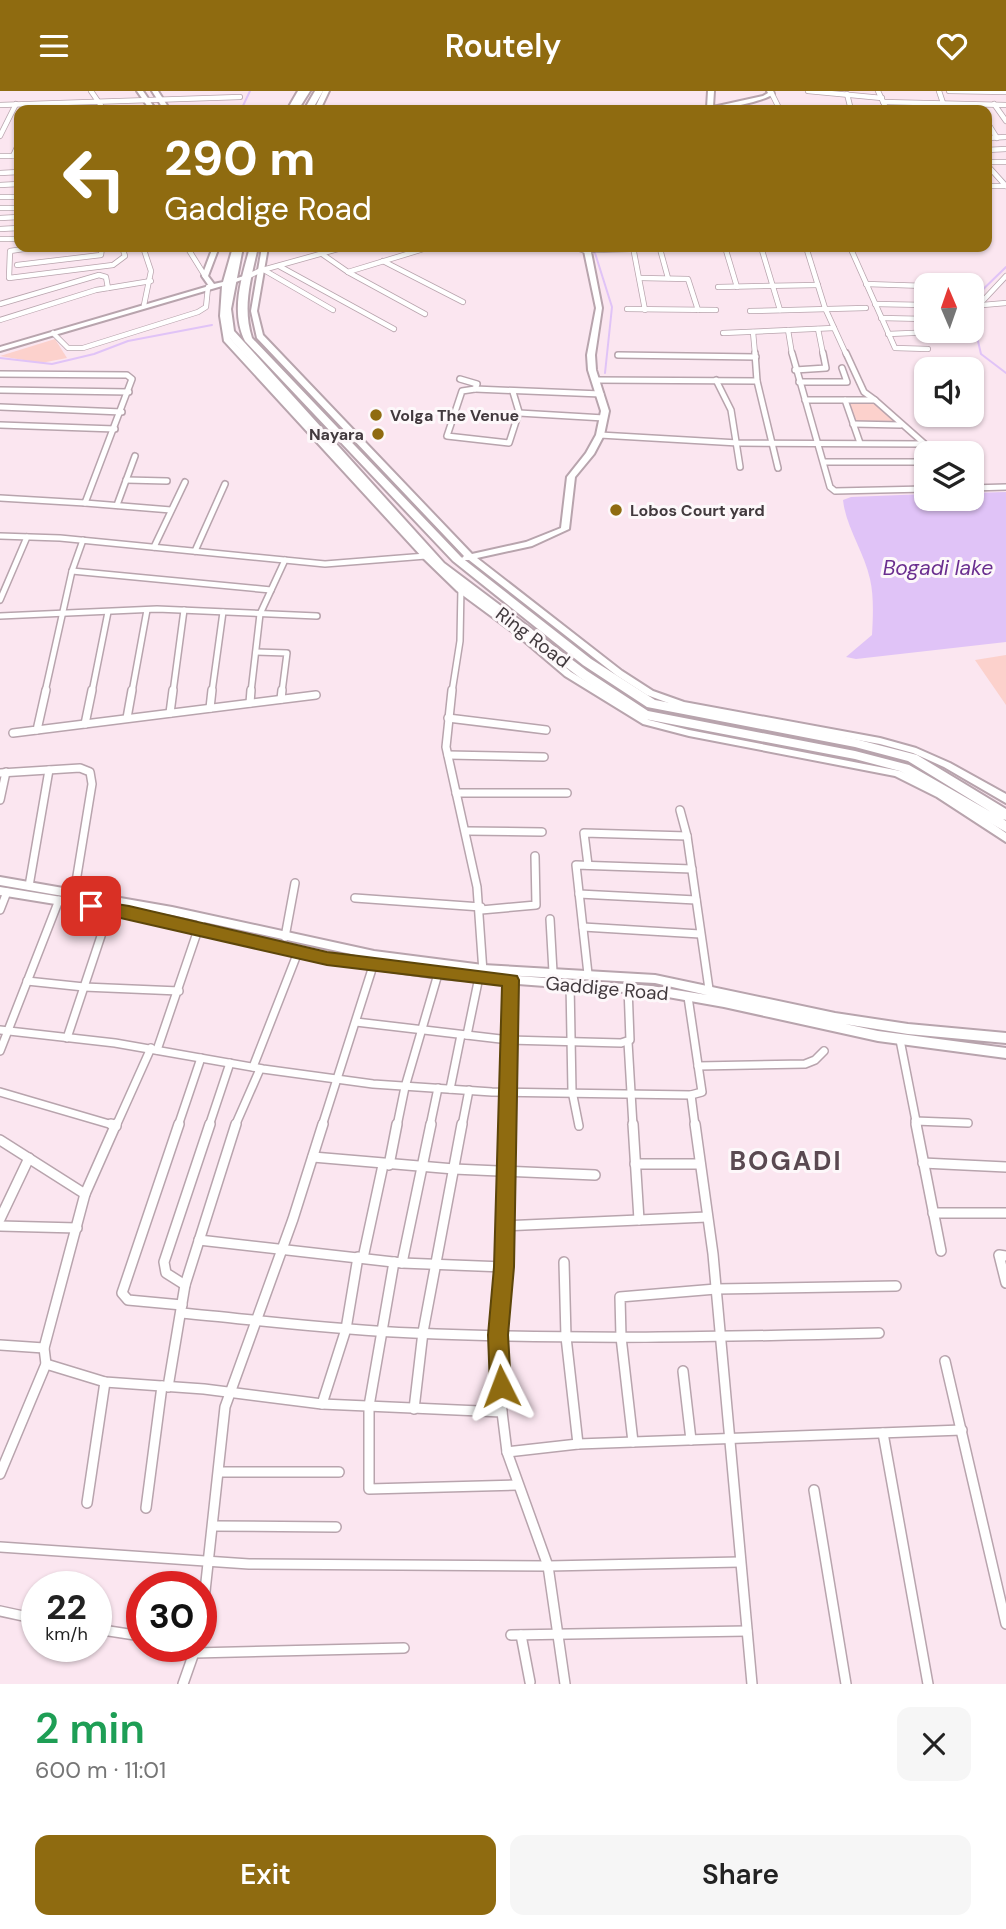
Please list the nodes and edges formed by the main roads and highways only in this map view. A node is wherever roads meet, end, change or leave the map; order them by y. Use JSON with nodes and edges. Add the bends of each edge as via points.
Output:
{"nodes":[{"id":1,"x":237,"y":252,"type":"edge"},
{"id":2,"x":253,"y":252,"type":"edge"},
{"id":3,"x":1006,"y":815,"type":"edge"},
{"id":4,"x":1006,"y":827,"type":"edge"}],
"edges":[{"from":1,"to":4,"type":"highway","name":"Ring Road","via":[[226,309],[229,332],[440,565],[579,676],[644,715],[904,768]]},
{"from":2,"to":3,"type":"highway","name":"Ring Road","via":[[241,307],[248,339],[475,573],[587,662],[651,704],[912,758]]}]}
